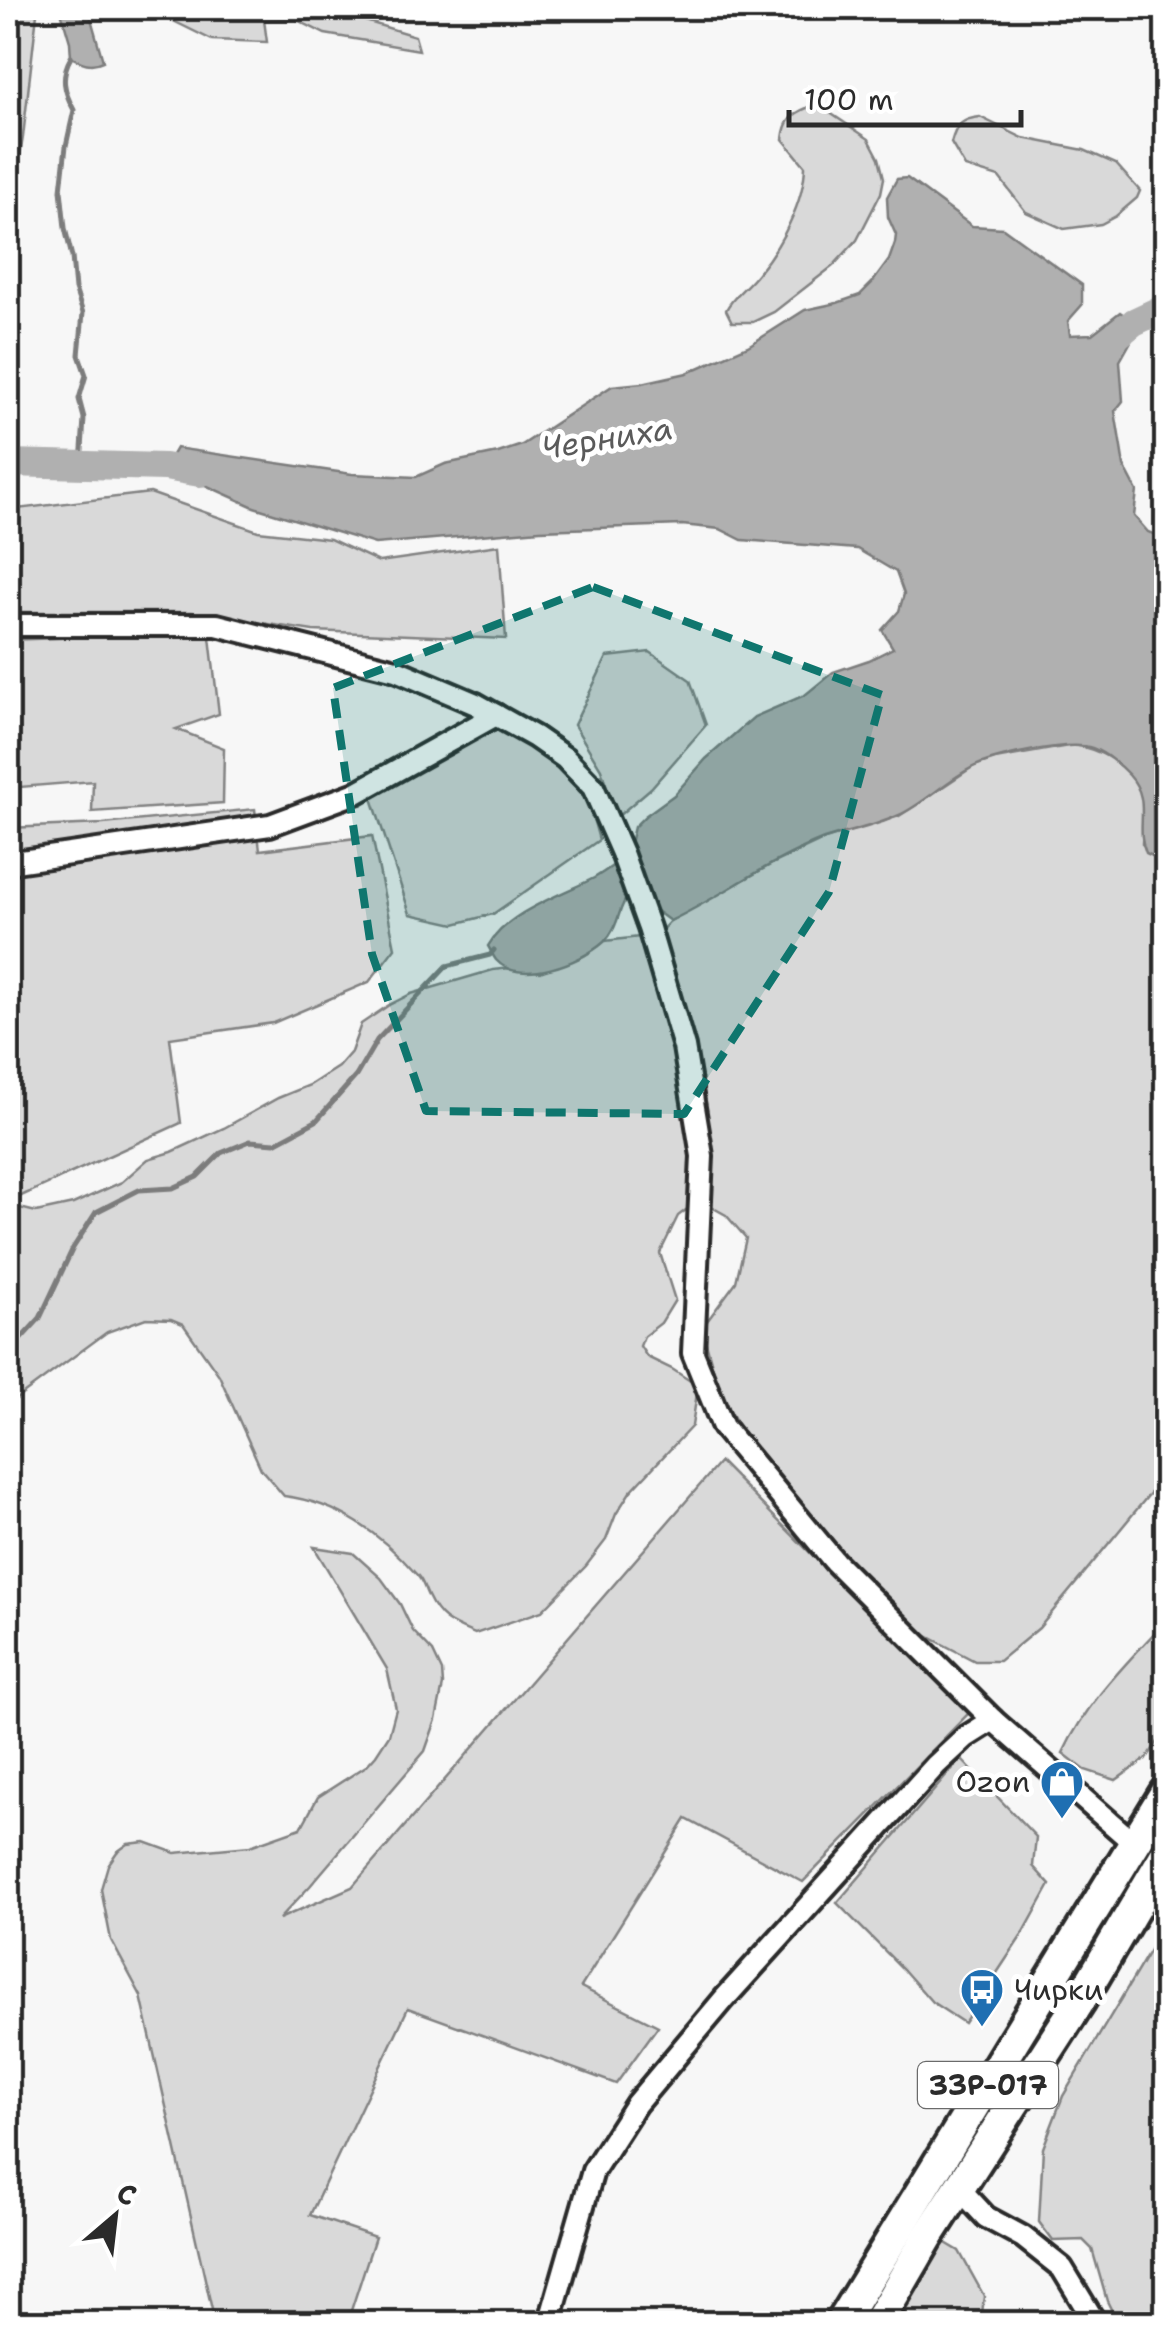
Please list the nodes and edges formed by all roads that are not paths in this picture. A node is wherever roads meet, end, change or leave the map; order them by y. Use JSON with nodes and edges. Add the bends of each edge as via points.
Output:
{"nodes":[{"id":1,"x":8,"y":625,"type":"edge"},
{"id":2,"x":496,"y":715,"type":"junction"},
{"id":3,"x":8,"y":863,"type":"edge"},
{"id":4,"x":993,"y":1720,"type":"junction"},
{"id":5,"x":1166,"y":1792,"type":"edge"},
{"id":6,"x":1136,"y":1846,"type":"junction"},
{"id":7,"x":1166,"y":1854,"type":"edge"},
{"id":8,"x":960,"y":2188,"type":"junction"},
{"id":9,"x":549,"y":2324,"type":"edge"},
{"id":10,"x":840,"y":2324,"type":"edge"},
{"id":11,"x":877,"y":2324,"type":"edge"},
{"id":12,"x":1096,"y":2324,"type":"edge"}],
"edges":[{"from":1,"to":2,"type":"street","via":[[217,626],[396,670]]},
{"from":2,"to":3,"type":"street","via":[[356,793],[270,825]]},
{"from":2,"to":4,"type":"street","via":[[565,758],[593,787],[657,954],[684,1047],[702,1156],[693,1354],[724,1427],[835,1562]]},
{"from":4,"to":6,"type":"street"},
{"from":4,"to":9,"type":"street","via":[[936,1765],[636,2104],[593,2171]]},
{"from":5,"to":6,"type":"highway","number":"33Р-017"},
{"from":6,"to":10,"type":"highway","number":"33Р-017"},
{"from":7,"to":8,"type":"highway","number":"33Р-017"},
{"from":8,"to":11,"type":"highway","number":"33Р-017"},
{"from":8,"to":12,"type":"street","via":[[986,2217],[1062,2268]]}]}
